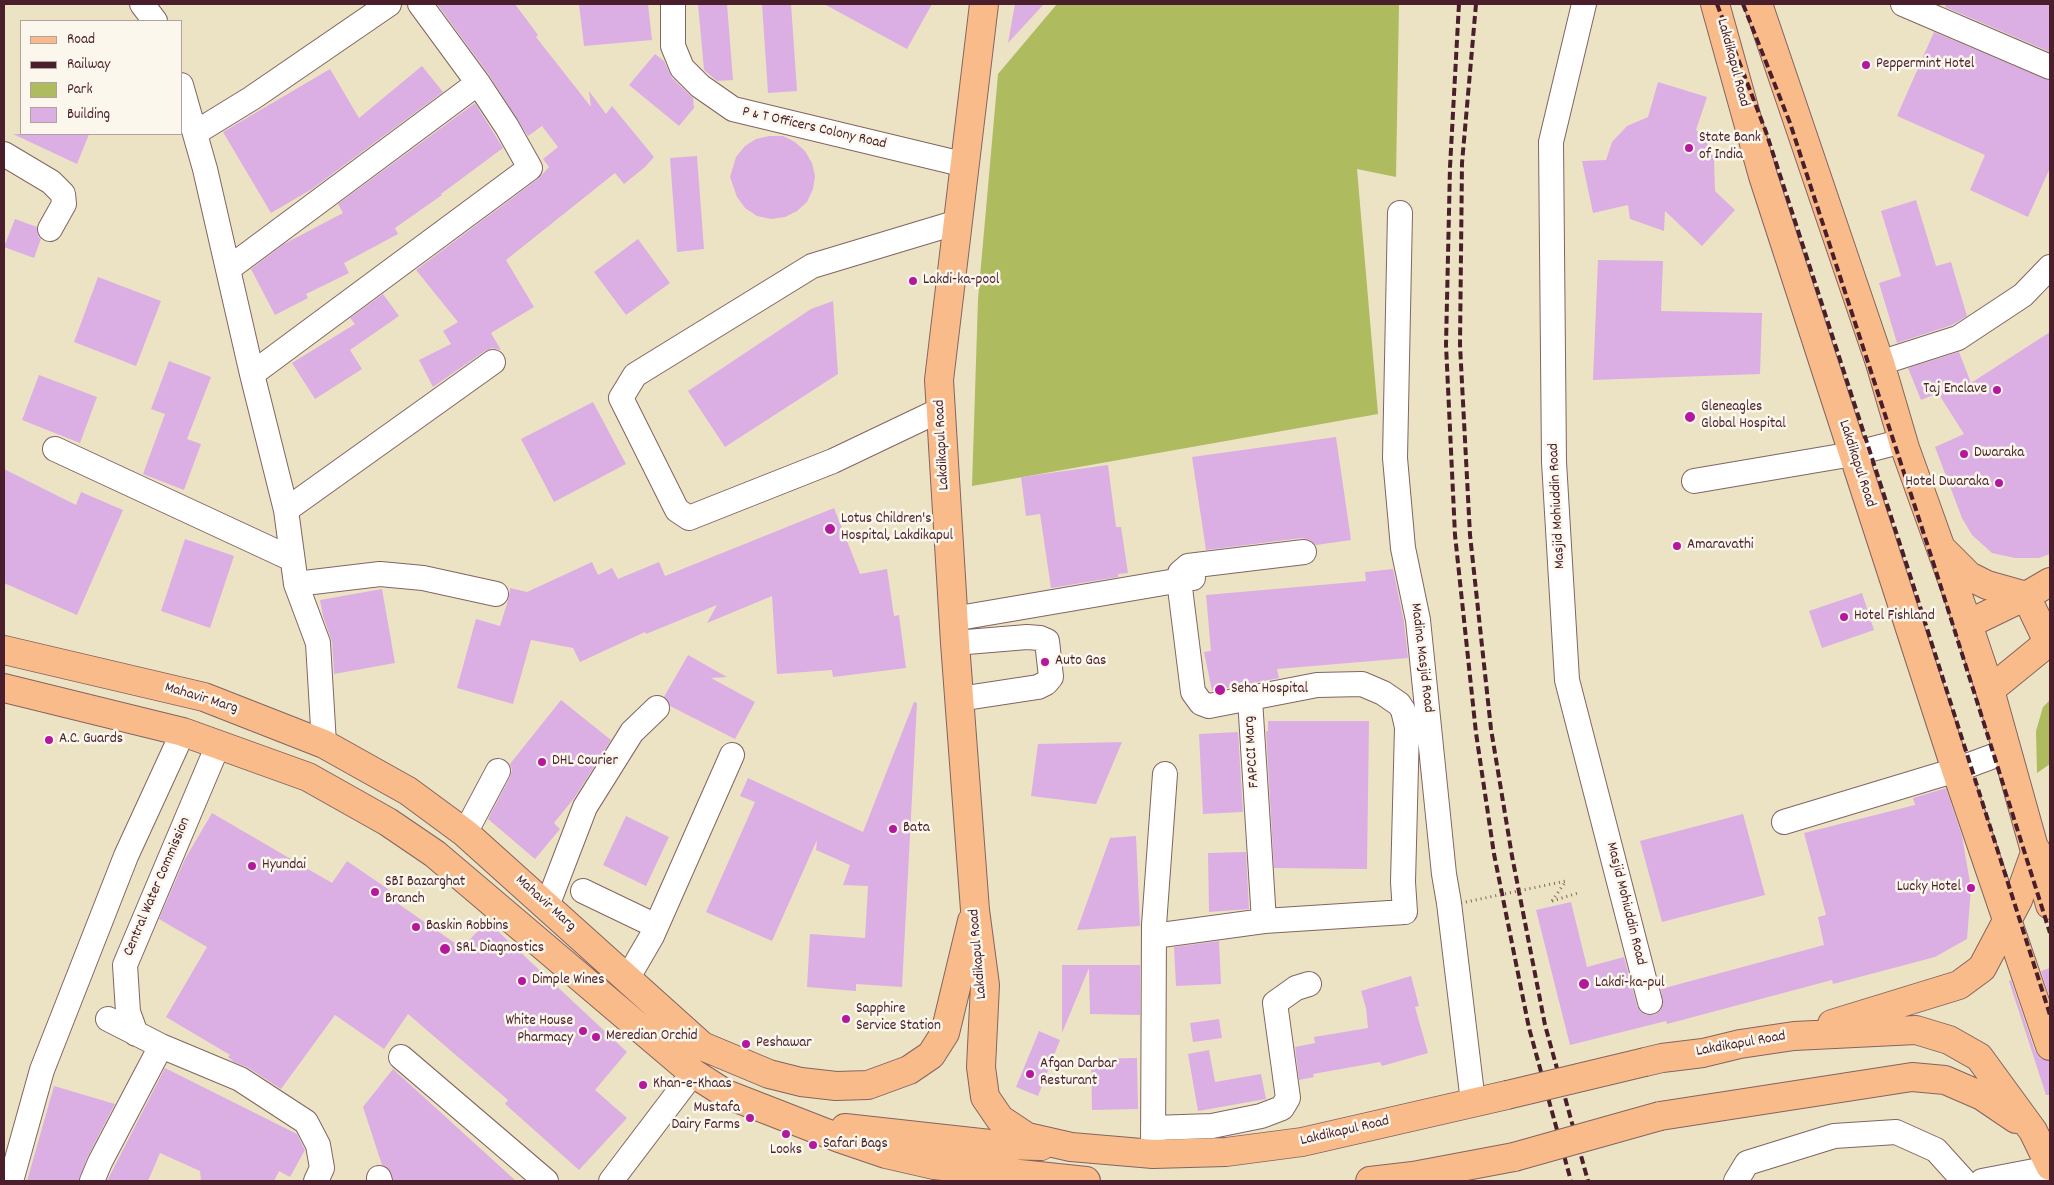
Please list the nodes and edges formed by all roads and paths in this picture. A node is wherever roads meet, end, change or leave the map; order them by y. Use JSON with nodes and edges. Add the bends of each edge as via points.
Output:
{"nodes":[{"id":1,"x":388,"y":4,"type":"edge"},
{"id":2,"x":420,"y":4,"type":"edge"},
{"id":3,"x":673,"y":4,"type":"edge"},
{"id":4,"x":984,"y":4,"type":"edge"},
{"id":5,"x":1584,"y":4,"type":"edge"},
{"id":6,"x":1716,"y":4,"type":"edge"},
{"id":7,"x":1758,"y":4,"type":"edge"},
{"id":8,"x":1903,"y":4,"type":"edge"},
{"id":9,"x":2050,"y":67,"type":"edge"},
{"id":10,"x":478,"y":83,"type":"junction"},
{"id":11,"x":182,"y":88,"type":"edge"},
{"id":12,"x":195,"y":133,"type":"junction"},
{"id":13,"x":4,"y":154,"type":"edge"},
{"id":14,"x":966,"y":165,"type":"junction"},
{"id":15,"x":1400,"y":213,"type":"dead end"},
{"id":16,"x":958,"y":222,"type":"junction"},
{"id":17,"x":50,"y":229,"type":"dead end"},
{"id":18,"x":2050,"y":267,"type":"edge"},
{"id":19,"x":228,"y":269,"type":"junction"},
{"id":20,"x":493,"y":362,"type":"dead end"},
{"id":21,"x":1880,"y":364,"type":"junction"},
{"id":22,"x":252,"y":374,"type":"junction"},
{"id":23,"x":940,"y":410,"type":"junction"},
{"id":24,"x":1903,"y":441,"type":"junction"},
{"id":25,"x":55,"y":449,"type":"dead end"},
{"id":26,"x":1853,"y":454,"type":"junction"},
{"id":27,"x":1694,"y":481,"type":"dead end"},
{"id":28,"x":286,"y":510,"type":"junction"},
{"id":29,"x":1940,"y":546,"type":"junction"},
{"id":30,"x":1310,"y":558,"type":"dead end"},
{"id":31,"x":292,"y":559,"type":"junction"},
{"id":32,"x":1179,"y":580,"type":"junction"},
{"id":33,"x":2050,"y":582,"type":"edge"},
{"id":34,"x":296,"y":584,"type":"junction"},
{"id":35,"x":496,"y":594,"type":"dead end"},
{"id":36,"x":2026,"y":596,"type":"junction"},
{"id":37,"x":1968,"y":624,"type":"junction"},
{"id":38,"x":954,"y":631,"type":"junction"},
{"id":39,"x":2049,"y":641,"type":"edge"},
{"id":40,"x":4,"y":650,"type":"edge"},
{"id":41,"x":4,"y":688,"type":"edge"},
{"id":42,"x":1990,"y":690,"type":"junction"},
{"id":43,"x":959,"y":699,"type":"junction"},
{"id":44,"x":1250,"y":699,"type":"junction"},
{"id":45,"x":657,"y":708,"type":"dead end"},
{"id":46,"x":183,"y":732,"type":"junction"},
{"id":47,"x":324,"y":744,"type":"junction"},
{"id":48,"x":218,"y":745,"type":"junction"},
{"id":49,"x":2007,"y":751,"type":"junction"},
{"id":50,"x":732,"y":755,"type":"dead end"},
{"id":51,"x":1956,"y":770,"type":"junction"},
{"id":52,"x":498,"y":771,"type":"dead end"},
{"id":53,"x":1165,"y":774,"type":"dead end"},
{"id":54,"x":1784,"y":822,"type":"dead end"},
{"id":55,"x":465,"y":833,"type":"junction"},
{"id":56,"x":2043,"y":847,"type":"edge"},
{"id":57,"x":583,"y":891,"type":"dead end"},
{"id":58,"x":1578,"y":893,"type":"dead end"},
{"id":59,"x":1461,"y":903,"type":"dead end"},
{"id":60,"x":547,"y":906,"type":"junction"},
{"id":61,"x":2050,"y":906,"type":"edge"},
{"id":62,"x":975,"y":910,"type":"junction"},
{"id":63,"x":2007,"y":921,"type":"junction"},
{"id":64,"x":1264,"y":922,"type":"junction"},
{"id":65,"x":656,"y":926,"type":"junction"},
{"id":66,"x":1154,"y":936,"type":"junction"},
{"id":67,"x":627,"y":979,"type":"junction"},
{"id":68,"x":1309,"y":984,"type":"dead end"},
{"id":69,"x":1650,"y":1002,"type":"dead end"},
{"id":70,"x":108,"y":1019,"type":"dead end"},
{"id":71,"x":136,"y":1034,"type":"junction"},
{"id":72,"x":1794,"y":1036,"type":"junction"},
{"id":73,"x":162,"y":1046,"type":"junction"},
{"id":74,"x":2050,"y":1046,"type":"edge"},
{"id":75,"x":401,"y":1057,"type":"dead end"},
{"id":76,"x":694,"y":1074,"type":"junction"},
{"id":77,"x":1473,"y":1102,"type":"junction"},
{"id":78,"x":794,"y":1119,"type":"junction"},
{"id":79,"x":2033,"y":1131,"type":"junction"},
{"id":80,"x":1153,"y":1141,"type":"junction"},
{"id":81,"x":1071,"y":1147,"type":"junction"},
{"id":82,"x":934,"y":1165,"type":"junction"},
{"id":83,"x":2050,"y":1167,"type":"edge"},
{"id":84,"x":1032,"y":1179,"type":"edge"},
{"id":85,"x":11,"y":1181,"type":"edge"},
{"id":86,"x":92,"y":1181,"type":"edge"},
{"id":87,"x":316,"y":1181,"type":"edge"},
{"id":88,"x":546,"y":1181,"type":"edge"},
{"id":89,"x":611,"y":1181,"type":"edge"},
{"id":90,"x":962,"y":1181,"type":"edge"},
{"id":91,"x":1086,"y":1181,"type":"edge"},
{"id":92,"x":1370,"y":1181,"type":"edge"},
{"id":93,"x":1736,"y":1181,"type":"edge"},
{"id":94,"x":1964,"y":1181,"type":"edge"},
{"id":95,"x":1982,"y":1181,"type":"edge"}],
"edges":[{"from":1,"to":12,"type":"street","via":[[252,98]]},
{"from":2,"to":10,"type":"street"},
{"from":3,"to":14,"type":"street","name":"P & T Officers Colony Road","via":[[673,46],[682,68],[700,86],[733,109]]},
{"from":4,"to":14,"type":"main road","name":"Lakdikapul Road"},
{"from":5,"to":69,"type":"street","name":"Masjid Mohiuddin Road","via":[[1551,142],[1554,462],[1567,680]]},
{"from":6,"to":26,"type":"main road","name":"Lakdikapul Road","via":[[1763,176]]},
{"from":7,"to":21,"type":"main road"},
{"from":8,"to":9,"type":"street"},
{"from":10,"to":19,"type":"street"},
{"from":10,"to":22,"type":"street","via":[[530,168]]},
{"from":11,"to":12,"type":"street"},
{"from":12,"to":19,"type":"street"},
{"from":13,"to":17,"type":"street","via":[[50,182],[63,194],[64,204]]},
{"from":14,"to":16,"type":"main road","name":"Lakdikapul Road"},
{"from":15,"to":77,"type":"street","name":"Madina Masjid Road","via":[[1395,458],[1403,548],[1418,620],[1444,874]]},
{"from":16,"to":23,"type":"main road","name":"Lakdikapul Road","via":[[939,380]]},
{"from":16,"to":23,"type":"street","via":[[812,266],[636,375],[621,398],[677,510],[689,518],[833,460]]},
{"from":18,"to":21,"type":"street","via":[[2023,295],[1958,338]]},
{"from":19,"to":22,"type":"street"},
{"from":20,"to":28,"type":"street"},
{"from":21,"to":24,"type":"main road"},
{"from":22,"to":28,"type":"street"},
{"from":23,"to":38,"type":"main road","name":"Lakdikapul Road"},
{"from":24,"to":26,"type":"street"},
{"from":24,"to":29,"type":"main road"},
{"from":25,"to":31,"type":"street"},
{"from":26,"to":27,"type":"street"},
{"from":26,"to":51,"type":"main road","name":"Lakdikapul Road"},
{"from":28,"to":31,"type":"street"},
{"from":29,"to":36,"type":"main road","via":[[1969,576],[1987,585]]},
{"from":29,"to":37,"type":"main road"},
{"from":30,"to":32,"type":"street"},
{"from":31,"to":34,"type":"street"},
{"from":32,"to":38,"type":"street"},
{"from":32,"to":44,"type":"street","name":"FAPCCI Marg","via":[[1193,692],[1201,703],[1208,706]]},
{"from":33,"to":36,"type":"main road"},
{"from":34,"to":35,"type":"street","via":[[380,574],[423,578]]},
{"from":34,"to":47,"type":"street","via":[[318,643]]},
{"from":36,"to":37,"type":"main road"},
{"from":36,"to":39,"type":"main road"},
{"from":37,"to":42,"type":"main road"},
{"from":38,"to":43,"type":"main road","name":"Lakdikapul Road"},
{"from":38,"to":43,"type":"street","via":[[1047,641],[1051,677],[1038,687]]},
{"from":39,"to":42,"type":"main road"},
{"from":40,"to":47,"type":"main road","name":"Mahavir Marg","via":[[204,697]]},
{"from":41,"to":46,"type":"main road"},
{"from":42,"to":49,"type":"main road"},
{"from":43,"to":62,"type":"main road","name":"Lakdikapul Road"},
{"from":44,"to":64,"type":"street","name":"FAPCCI Marg"},
{"from":44,"to":64,"type":"street","via":[[1317,685],[1362,684],[1399,704],[1404,710],[1407,727],[1405,912]]},
{"from":45,"to":60,"type":"street","via":[[632,732],[585,808]]},
{"from":46,"to":48,"type":"main road"},
{"from":46,"to":85,"type":"street","via":[[126,856],[42,1070]]},
{"from":47,"to":55,"type":"main road","name":"Mahavir Marg","via":[[408,791]]},
{"from":48,"to":71,"type":"street","name":"Central Water Commission","via":[[125,965],[128,1012]]},
{"from":48,"to":76,"type":"main road","via":[[308,777],[388,822],[427,849]]},
{"from":49,"to":51,"type":"street"},
{"from":49,"to":56,"type":"main road"},
{"from":50,"to":65,"type":"street"},
{"from":51,"to":54,"type":"street"},
{"from":51,"to":63,"type":"main road","name":"Lakdikapul Road"},
{"from":52,"to":55,"type":"street"},
{"from":53,"to":66,"type":"street"},
{"from":55,"to":60,"type":"main road","name":"Mahavir Marg"},
{"from":56,"to":61,"type":"main road"},
{"from":56,"to":63,"type":"main road","name":"Lakdikapul Road"},
{"from":57,"to":65,"type":"street"},
{"from":58,"to":59,"type":"path","bridge":true,"via":[[1552,901],[1566,881]]},
{"from":60,"to":67,"type":"main road","name":"Mahavir Marg"},
{"from":62,"to":67,"type":"main road","name":"Mahavir Marg","via":[[945,1033],[936,1048],[909,1070],[868,1085],[801,1082],[769,1074],[702,1046]]},
{"from":62,"to":81,"type":"main road","name":"Lakdikapul Road","via":[[985,985],[980,1067],[985,1097],[1000,1119],[1027,1137]]},
{"from":63,"to":72,"type":"main road","name":"Lakdikapul Road","via":[[1982,968],[1959,985]]},
{"from":63,"to":74,"type":"main road","name":"Lakdikapul Road"},
{"from":64,"to":66,"type":"street"},
{"from":65,"to":67,"type":"street"},
{"from":66,"to":80,"type":"street"},
{"from":68,"to":80,"type":"street","via":[[1274,1002],[1288,1098],[1282,1108],[1261,1116]]},
{"from":70,"to":71,"type":"street"},
{"from":71,"to":73,"type":"street"},
{"from":72,"to":77,"type":"main road","name":"Lakdikapul Road","bridge":true,"via":[[1662,1058]]},
{"from":72,"to":79,"type":"main road","name":"Lakdikapul Road","via":[[1916,1030],[1949,1040],[1979,1057]]},
{"from":73,"to":86,"type":"street"},
{"from":73,"to":87,"type":"street","via":[[240,1079],[306,1122],[318,1145],[322,1168]]},
{"from":75,"to":88,"type":"street"},
{"from":76,"to":78,"type":"main road","via":[[726,1094]]},
{"from":76,"to":89,"type":"street"},
{"from":77,"to":80,"type":"main road","name":"Lakdikapul Road","via":[[1302,1142],[1226,1152]]},
{"from":78,"to":81,"type":"main road","via":[[999,1145]]},
{"from":78,"to":82,"type":"main road","via":[[886,1154]]},
{"from":79,"to":83,"type":"main road","name":"Lakdikapul Road"},
{"from":79,"to":92,"type":"main road","name":"Lakdikapul Road","bridge":true,"via":[[1982,1096],[1945,1080],[1912,1077],[1660,1116],[1514,1157]]},
{"from":80,"to":81,"type":"main road","name":"Lakdikapul Road"},
{"from":82,"to":84,"type":"main road"},
{"from":82,"to":90,"type":"main road"},
{"from":83,"to":95,"type":"street"},
{"from":84,"to":91,"type":"main road"},
{"from":93,"to":94,"type":"street","via":[[1747,1163],[1834,1136],[1896,1132],[1936,1150]]}]}
